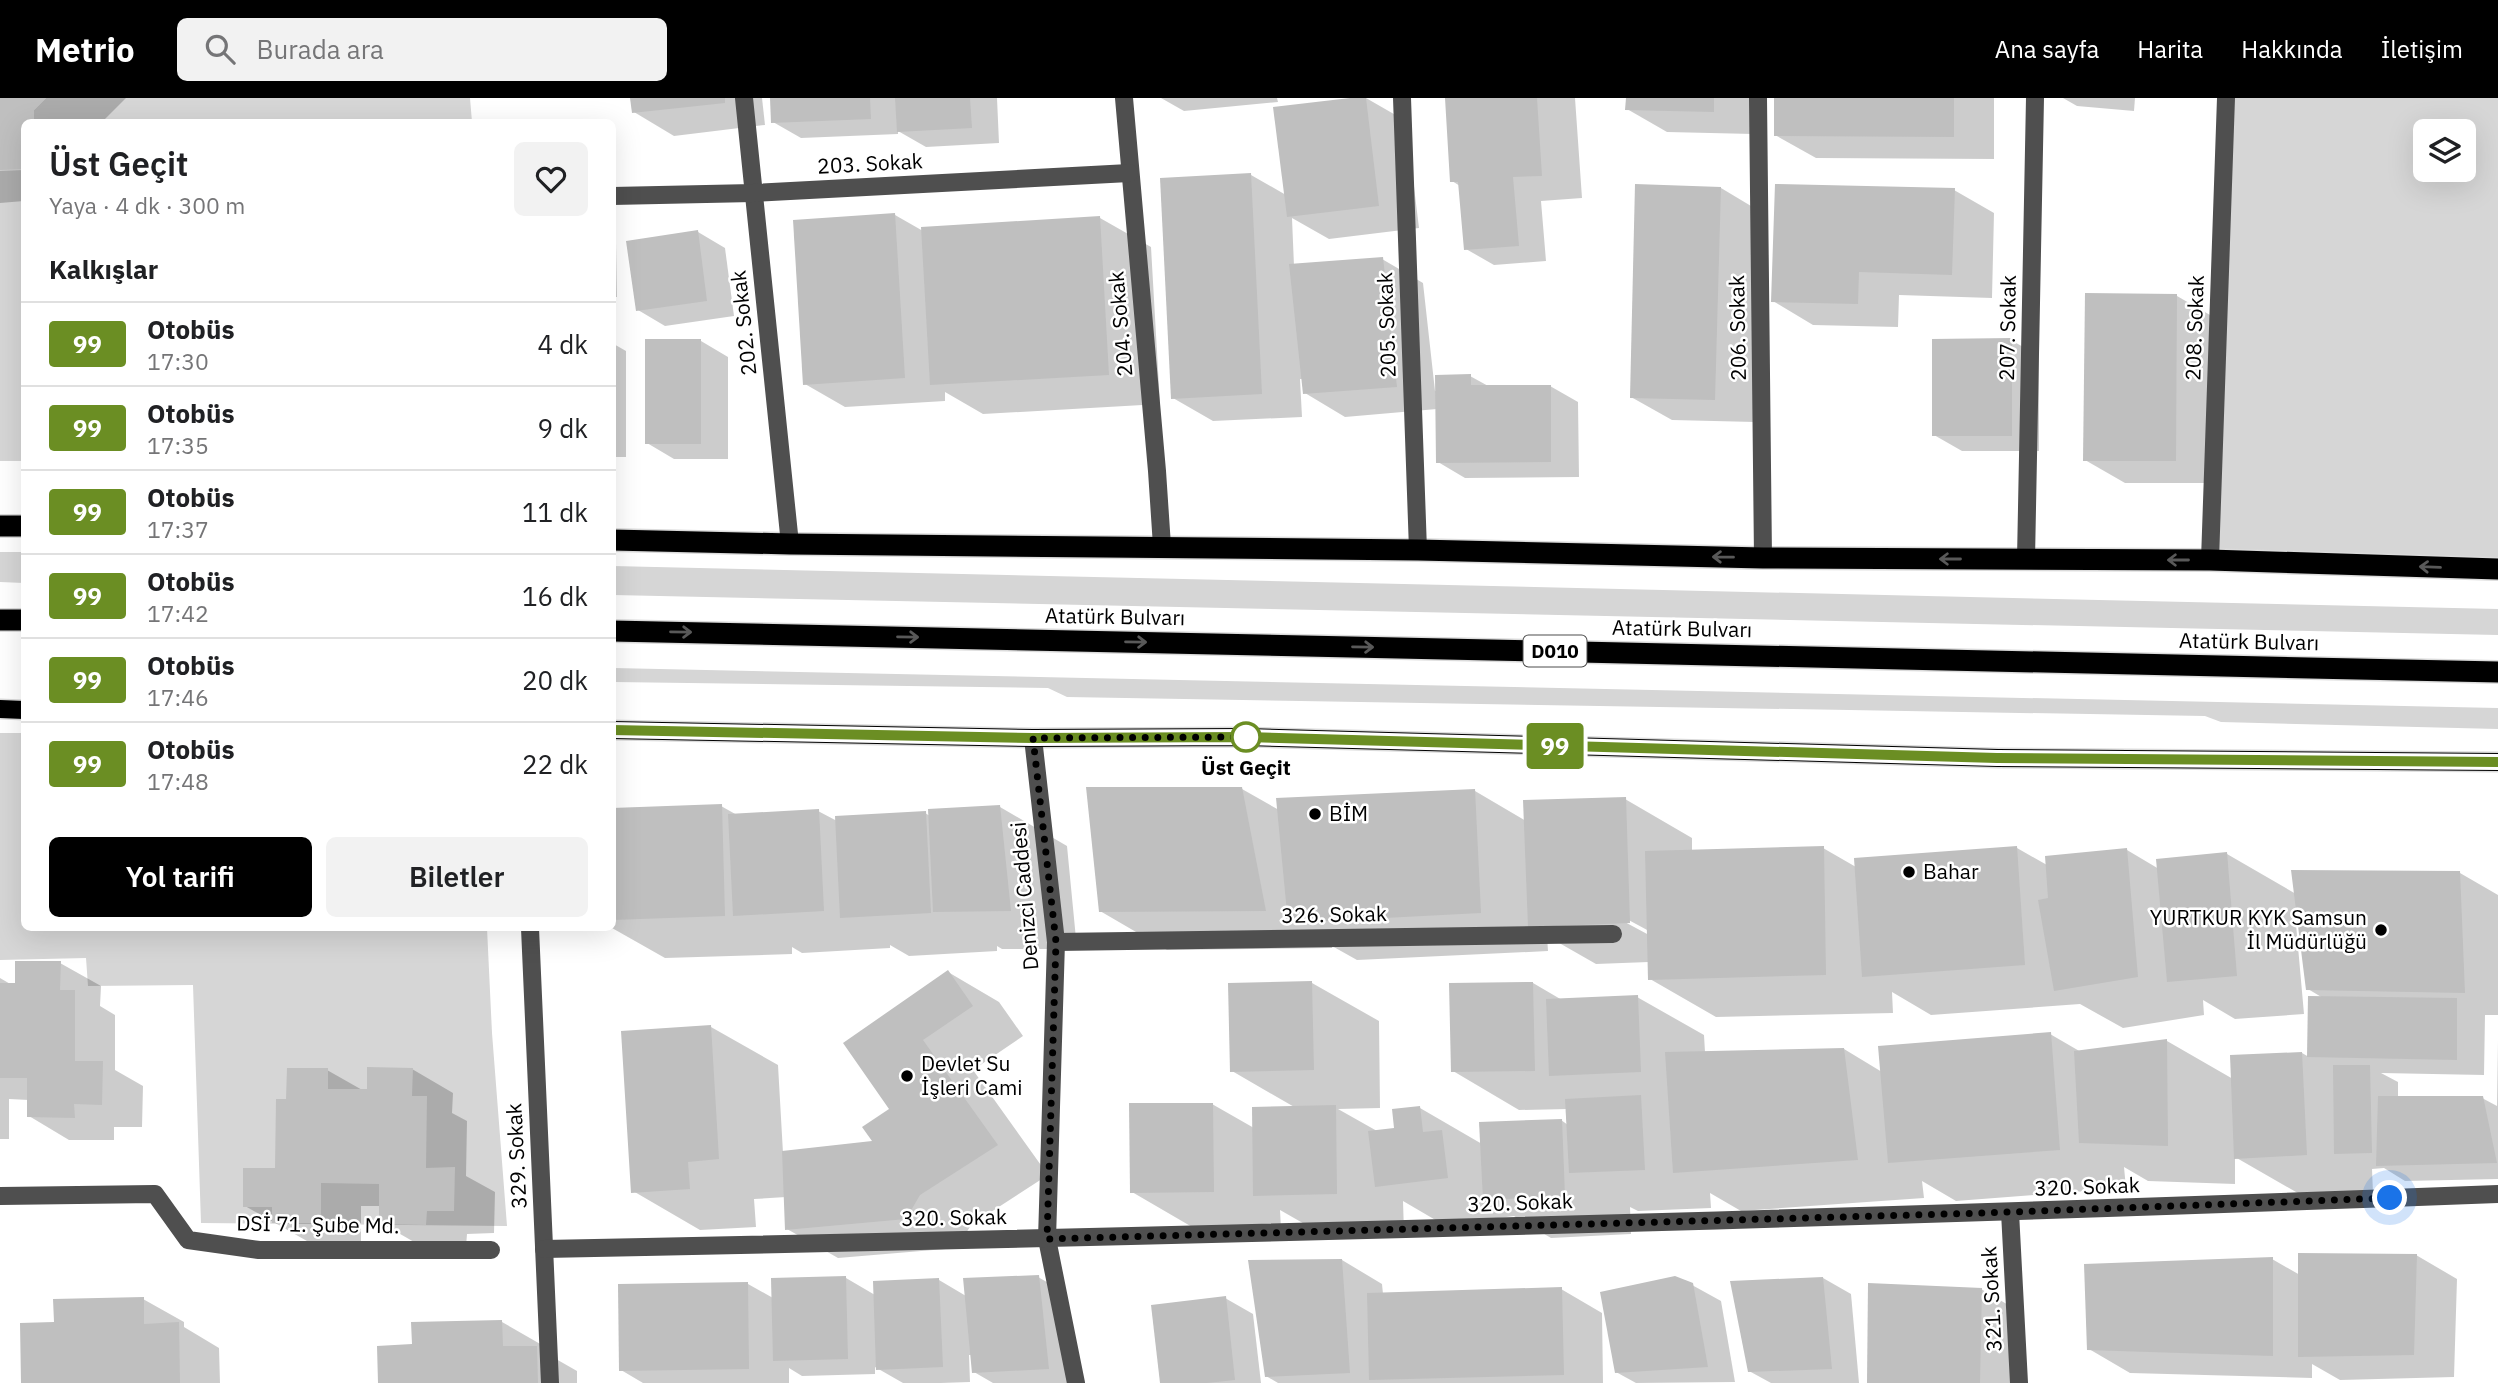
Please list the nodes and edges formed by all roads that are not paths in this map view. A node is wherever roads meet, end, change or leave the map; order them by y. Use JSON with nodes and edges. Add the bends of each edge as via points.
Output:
{"nodes":[{"id":1,"x":744,"y":98,"type":"edge"},
{"id":2,"x":1124,"y":98,"type":"edge"},
{"id":3,"x":1402,"y":98,"type":"edge"},
{"id":4,"x":1758,"y":98,"type":"edge"},
{"id":5,"x":2035,"y":98,"type":"edge"},
{"id":6,"x":2226,"y":98,"type":"edge"},
{"id":7,"x":1129,"y":173,"type":"junction"},
{"id":8,"x":753,"y":192,"type":"junction"},
{"id":9,"x":616,"y":196,"type":"edge"},
{"id":10,"x":0,"y":526,"type":"edge"},
{"id":11,"x":21,"y":526,"type":"edge"},
{"id":12,"x":616,"y":540,"type":"edge"},
{"id":13,"x":790,"y":544,"type":"junction"},
{"id":14,"x":1162,"y":545,"type":"junction"},
{"id":15,"x":1418,"y":550,"type":"junction"},
{"id":16,"x":1763,"y":558,"type":"junction"},
{"id":17,"x":2026,"y":559,"type":"junction"},
{"id":18,"x":2210,"y":560,"type":"junction"},
{"id":19,"x":2498,"y":569,"type":"edge"},
{"id":20,"x":0,"y":620,"type":"edge"},
{"id":21,"x":21,"y":620,"type":"edge"},
{"id":22,"x":616,"y":631,"type":"edge"},
{"id":23,"x":2498,"y":672,"type":"edge"},
{"id":24,"x":0,"y":709,"type":"edge"},
{"id":25,"x":21,"y":710,"type":"edge"},
{"id":26,"x":616,"y":730,"type":"edge"},
{"id":27,"x":1033,"y":738,"type":"junction"},
{"id":28,"x":2498,"y":762,"type":"edge"},
{"id":29,"x":530,"y":931,"type":"edge"},
{"id":30,"x":1613,"y":934,"type":"dead end"},
{"id":31,"x":1056,"y":942,"type":"junction"},
{"id":32,"x":2498,"y":1194,"type":"edge"},
{"id":33,"x":0,"y":1196,"type":"edge"},
{"id":34,"x":2010,"y":1212,"type":"junction"},
{"id":35,"x":1047,"y":1239,"type":"junction"},
{"id":36,"x":544,"y":1249,"type":"junction"},
{"id":37,"x":491,"y":1250,"type":"dead end"},
{"id":38,"x":550,"y":1383,"type":"edge"},
{"id":39,"x":1076,"y":1383,"type":"edge"},
{"id":40,"x":2019,"y":1383,"type":"edge"}],
"edges":[{"from":1,"to":8,"type":"street","name":"202. Sokak"},
{"from":2,"to":7,"type":"street","name":"204. Sokak"},
{"from":3,"to":15,"type":"street","name":"205. Sokak"},
{"from":4,"to":16,"type":"street","name":"206. Sokak"},
{"from":5,"to":17,"type":"street","name":"207. Sokak"},
{"from":6,"to":18,"type":"street","name":"208. Sokak"},
{"from":7,"to":8,"type":"street","name":"203. Sokak"},
{"from":7,"to":14,"type":"street","name":"204. Sokak"},
{"from":8,"to":9,"type":"street","name":"203. Sokak"},
{"from":8,"to":13,"type":"street","name":"202. Sokak"},
{"from":10,"to":11,"type":"highway"},
{"from":12,"to":13,"type":"highway"},
{"from":13,"to":14,"type":"highway"},
{"from":14,"to":15,"type":"highway"},
{"from":16,"to":15,"type":"highway","one_way":true},
{"from":17,"to":16,"type":"highway","one_way":true},
{"from":18,"to":17,"type":"highway","one_way":true},
{"from":19,"to":18,"type":"highway","one_way":true},
{"from":20,"to":21,"type":"highway"},
{"from":22,"to":23,"type":"highway","name":"Atatürk Bulvarı","number":"D010","one_way":true},
{"from":24,"to":25,"type":"main road"},
{"from":26,"to":27,"type":"main road"},
{"from":27,"to":28,"type":"main road","via":[[1247,737],[1997,758]]},
{"from":27,"to":31,"type":"street","name":"Denizci Caddesi"},
{"from":29,"to":36,"type":"street","name":"329. Sokak"},
{"from":30,"to":31,"type":"street","name":"326. Sokak"},
{"from":31,"to":35,"type":"street","name":"Denizci Caddesi"},
{"from":32,"to":34,"type":"street","name":"320. Sokak"},
{"from":33,"to":37,"type":"street","name":"DSİ 71. Şube Md.","via":[[155,1194],[188,1240],[258,1250]]},
{"from":34,"to":35,"type":"street","name":"320. Sokak"},
{"from":34,"to":40,"type":"street","name":"321. Sokak"},
{"from":35,"to":36,"type":"street","name":"320. Sokak"},
{"from":35,"to":39,"type":"street","name":"Denizci Caddesi"},
{"from":36,"to":38,"type":"street","name":"329. Sokak"}]}
